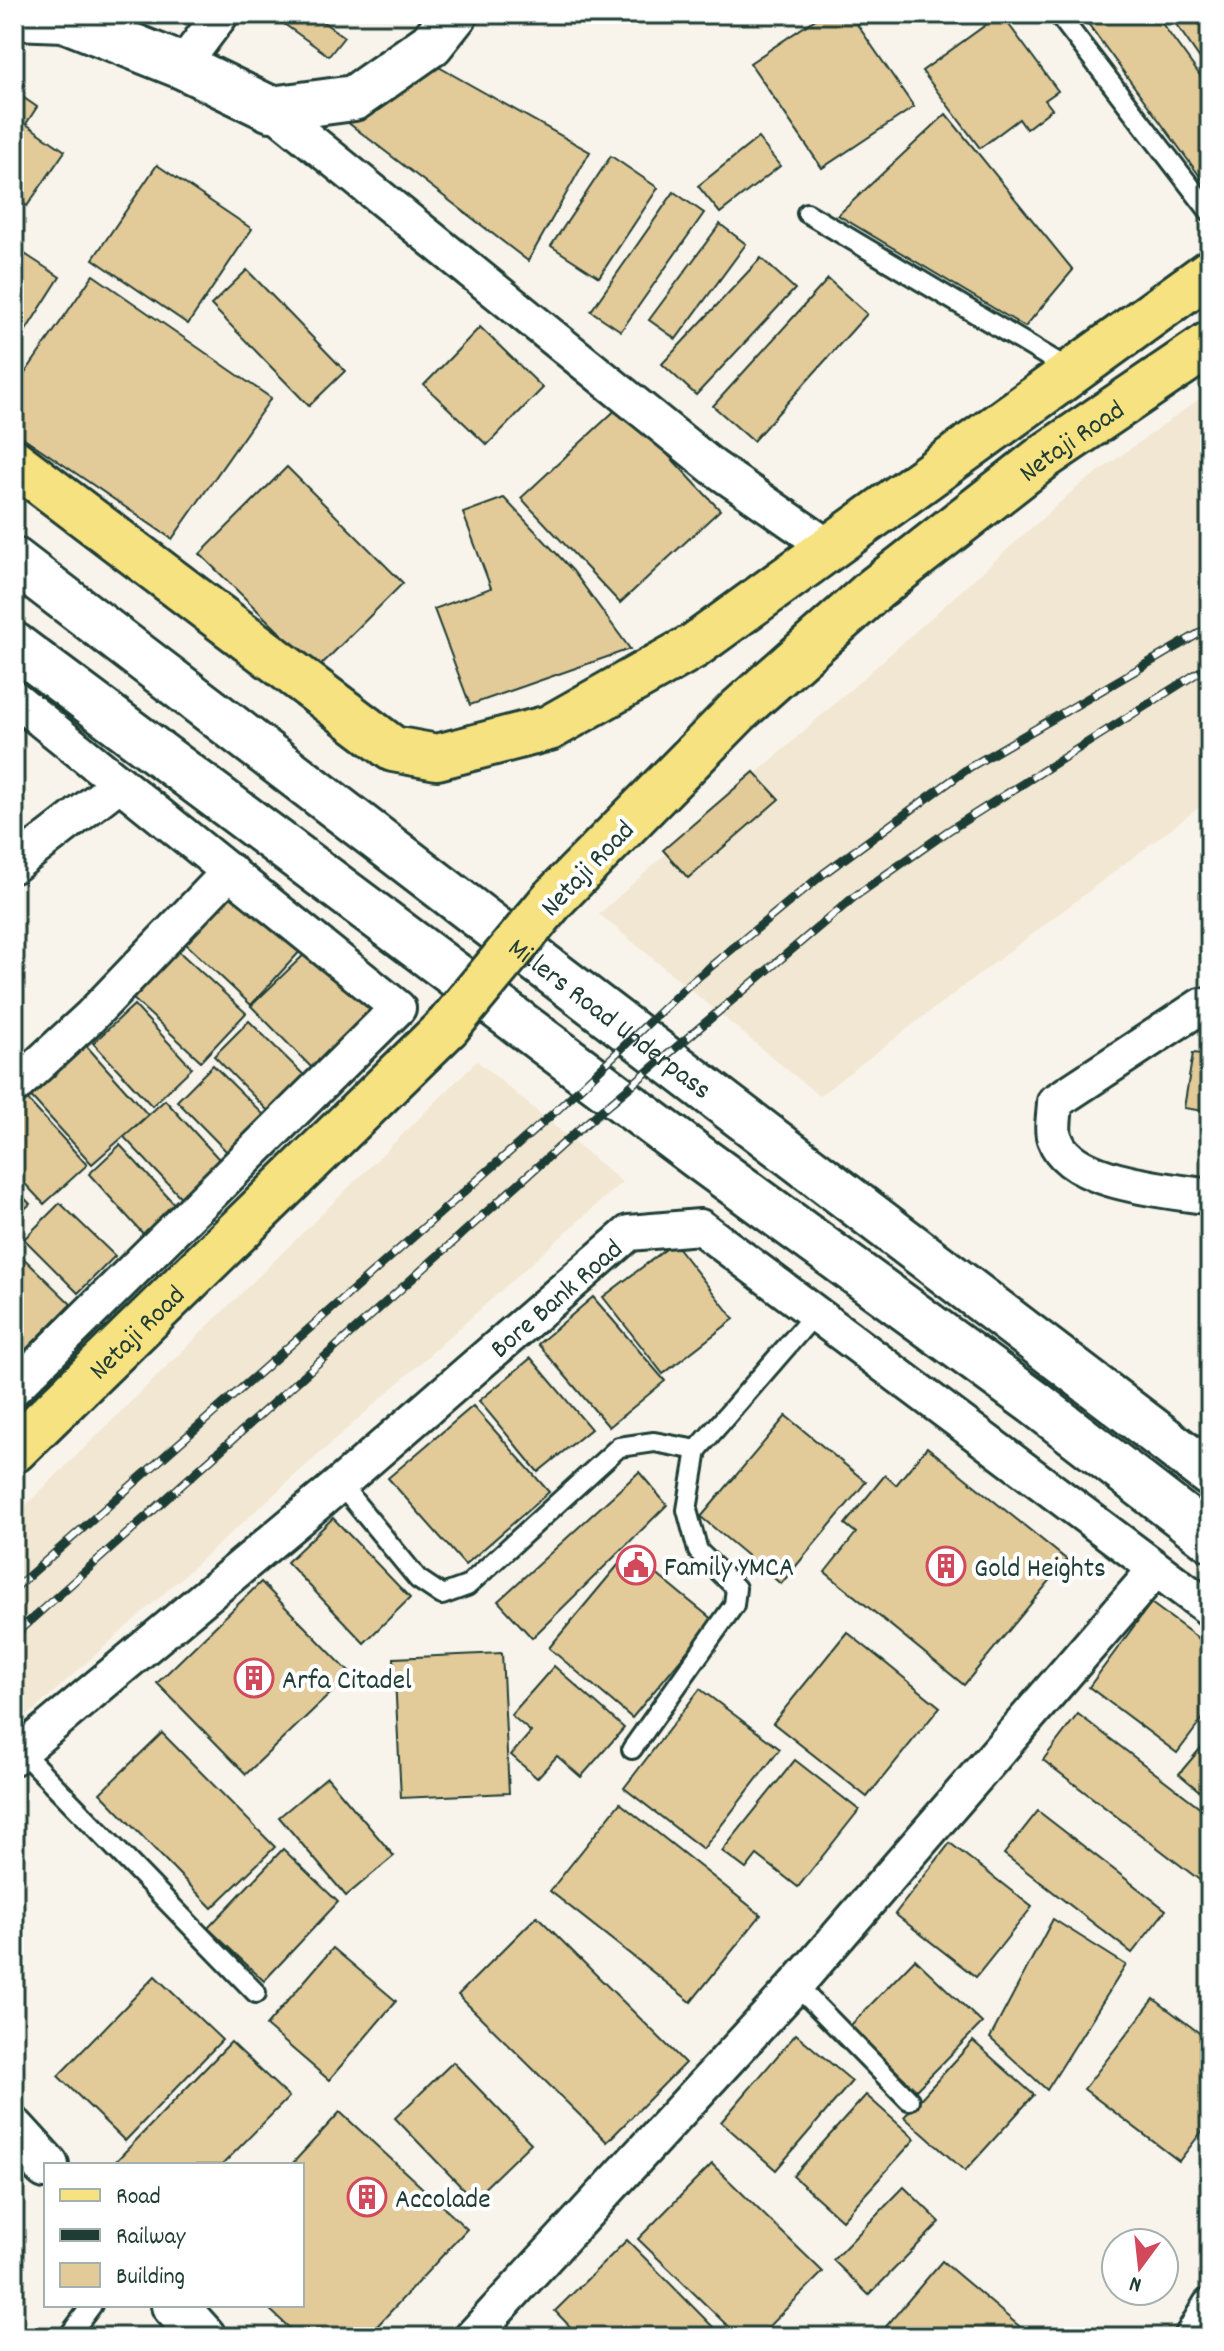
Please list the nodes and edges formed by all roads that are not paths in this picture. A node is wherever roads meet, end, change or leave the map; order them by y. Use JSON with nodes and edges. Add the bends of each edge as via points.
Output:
{"nodes":[{"id":1,"x":221,"y":14,"type":"edge"},
{"id":2,"x":455,"y":14,"type":"edge"},
{"id":3,"x":1058,"y":14,"type":"edge"},
{"id":4,"x":14,"y":17,"type":"edge"},
{"id":5,"x":182,"y":66,"type":"junction"},
{"id":6,"x":271,"y":109,"type":"junction"},
{"id":7,"x":1210,"y":212,"type":"edge"},
{"id":8,"x":807,"y":213,"type":"dead end"},
{"id":9,"x":1210,"y":272,"type":"edge"},
{"id":10,"x":1210,"y":344,"type":"edge"},
{"id":11,"x":1075,"y":372,"type":"junction"},
{"id":12,"x":14,"y":462,"type":"edge"},
{"id":13,"x":830,"y":548,"type":"junction"},
{"id":14,"x":14,"y":560,"type":"edge"},
{"id":15,"x":14,"y":645,"type":"edge"},
{"id":16,"x":14,"y":698,"type":"edge"},
{"id":17,"x":120,"y":783,"type":"junction"},
{"id":18,"x":14,"y":865,"type":"edge"},
{"id":19,"x":230,"y":871,"type":"junction"},
{"id":20,"x":1201,"y":1006,"type":"dead end"},
{"id":21,"x":14,"y":1087,"type":"edge"},
{"id":22,"x":1210,"y":1197,"type":"edge"},
{"id":23,"x":814,"y":1315,"type":"junction"},
{"id":24,"x":14,"y":1388,"type":"edge"},
{"id":25,"x":14,"y":1450,"type":"edge"},
{"id":26,"x":697,"y":1450,"type":"junction"},
{"id":27,"x":1210,"y":1474,"type":"edge"},
{"id":28,"x":340,"y":1484,"type":"junction"},
{"id":29,"x":1210,"y":1538,"type":"edge"},
{"id":30,"x":1155,"y":1570,"type":"junction"},
{"id":31,"x":1210,"y":1609,"type":"edge"},
{"id":32,"x":632,"y":1749,"type":"dead end"},
{"id":33,"x":17,"y":1754,"type":"edge"},
{"id":34,"x":796,"y":1985,"type":"junction"},
{"id":35,"x":256,"y":1993,"type":"dead end"},
{"id":36,"x":909,"y":2100,"type":"dead end"},
{"id":37,"x":14,"y":2131,"type":"edge"},
{"id":38,"x":44,"y":2164,"type":"edge"},
{"id":39,"x":1210,"y":2306,"type":"edge"},
{"id":40,"x":90,"y":2307,"type":"edge"},
{"id":41,"x":176,"y":2307,"type":"edge"},
{"id":42,"x":68,"y":2337,"type":"edge"},
{"id":43,"x":203,"y":2337,"type":"edge"},
{"id":44,"x":472,"y":2337,"type":"edge"},
{"id":45,"x":1192,"y":2337,"type":"edge"}],
"edges":[{"from":1,"to":5,"type":"street"},
{"from":2,"to":6,"type":"main road","via":[[431,44],[354,98]]},
{"from":3,"to":7,"type":"lane"},
{"from":4,"to":5,"type":"main road","via":[[64,19]]},
{"from":5,"to":6,"type":"main road"},
{"from":6,"to":13,"type":"street","via":[[713,467]]},
{"from":8,"to":11,"type":"lane"},
{"from":9,"to":11,"type":"main road","name":"Netaji Road"},
{"from":10,"to":25,"type":"main road","name":"Netaji Road","bridge":true,"via":[[1045,456],[875,589],[738,711],[554,898],[448,1026]]},
{"from":11,"to":13,"type":"main road","name":"Netaji Road"},
{"from":12,"to":13,"type":"main road","name":"Netaji Road","via":[[393,749],[437,757],[549,728],[694,646]]},
{"from":14,"to":27,"type":"main road","name":"Millers Road Underpass"},
{"from":15,"to":29,"type":"main road"},
{"from":16,"to":17,"type":"street"},
{"from":17,"to":18,"type":"street"},
{"from":17,"to":19,"type":"street"},
{"from":19,"to":21,"type":"street","via":[[90,1017]]},
{"from":19,"to":24,"type":"street","via":[[398,1008]]},
{"from":20,"to":22,"type":"street","via":[[1055,1102],[1054,1137],[1067,1160],[1118,1182]]},
{"from":23,"to":26,"type":"lane"},
{"from":23,"to":28,"type":"street","name":"Bore Bank Road","via":[[700,1227],[629,1233]]},
{"from":23,"to":30,"type":"street","name":"Bore Bank Road"},
{"from":26,"to":28,"type":"lane","via":[[654,1442],[619,1447],[467,1586],[442,1595],[418,1579]]},
{"from":26,"to":32,"type":"lane","via":[[687,1510],[698,1551],[736,1588],[734,1605]]},
{"from":28,"to":33,"type":"street","name":"Bore Bank Road"},
{"from":30,"to":31,"type":"street","name":"Bore Bank Road"},
{"from":30,"to":34,"type":"street"},
{"from":33,"to":35,"type":"lane"},
{"from":34,"to":36,"type":"lane"},
{"from":34,"to":44,"type":"street"},
{"from":37,"to":38,"type":"main road"},
{"from":39,"to":45,"type":"street"},
{"from":40,"to":42,"type":"lane"},
{"from":41,"to":43,"type":"main road"}]}
